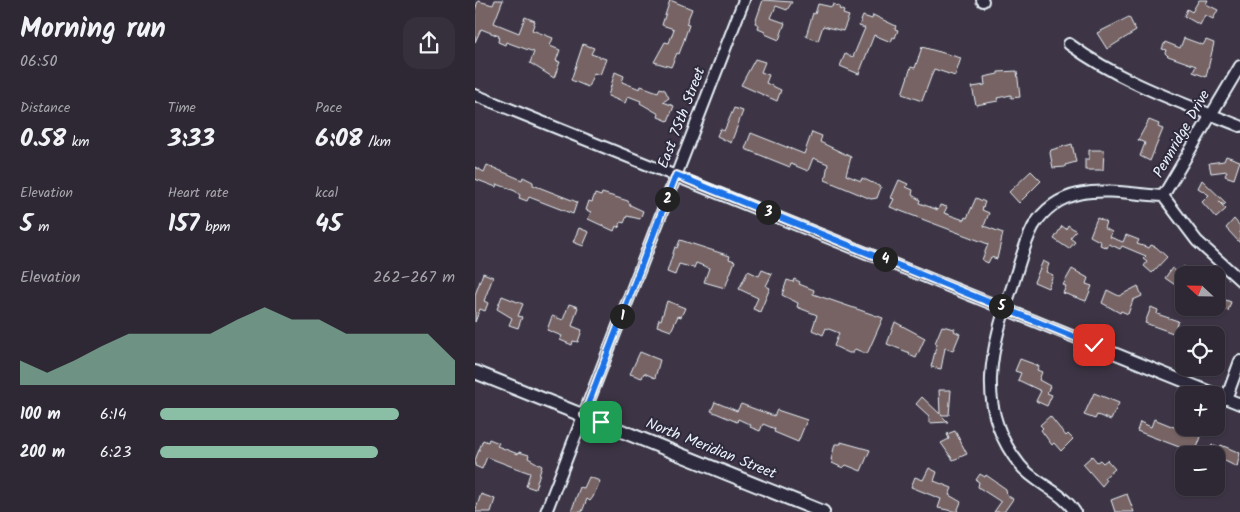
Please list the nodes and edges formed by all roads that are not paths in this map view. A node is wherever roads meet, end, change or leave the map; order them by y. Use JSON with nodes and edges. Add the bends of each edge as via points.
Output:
{"nodes":[{"id":1,"x":744,"y":0,"type":"edge"},
{"id":2,"x":1069,"y":44,"type":"dead end"},
{"id":3,"x":1240,"y":66,"type":"edge"},
{"id":4,"x":475,"y":95,"type":"edge"},
{"id":5,"x":1211,"y":114,"type":"junction"},
{"id":6,"x":1240,"y":126,"type":"edge"},
{"id":7,"x":676,"y":175,"type":"junction"},
{"id":8,"x":1163,"y":196,"type":"junction"},
{"id":9,"x":1240,"y":280,"type":"edge"},
{"id":10,"x":1005,"y":308,"type":"junction"},
{"id":11,"x":1240,"y":361,"type":"edge"},
{"id":12,"x":475,"y":372,"type":"edge"},
{"id":13,"x":1226,"y":399,"type":"junction"},
{"id":14,"x":1240,"y":404,"type":"edge"},
{"id":15,"x":584,"y":415,"type":"junction"},
{"id":16,"x":546,"y":512,"type":"edge"},
{"id":17,"x":823,"y":512,"type":"edge"},
{"id":18,"x":1075,"y":512,"type":"edge"}],
"edges":[{"from":1,"to":7,"type":"street","name":"East 75th Street"},
{"from":2,"to":5,"type":"street","via":[[1128,82]]},
{"from":3,"to":5,"type":"street","name":"Pennridge Drive"},
{"from":4,"to":7,"type":"street"},
{"from":5,"to":6,"type":"street"},
{"from":5,"to":8,"type":"street","name":"Pennridge Drive"},
{"from":7,"to":10,"type":"street"},
{"from":7,"to":15,"type":"street","name":"East 75th Street"},
{"from":8,"to":9,"type":"street","name":"Pennridge Drive","via":[[1197,241]]},
{"from":8,"to":10,"type":"street","via":[[1087,192],[1064,197],[1051,204],[1033,227]]},
{"from":10,"to":13,"type":"street"},
{"from":10,"to":18,"type":"street","via":[[990,375],[997,424],[1003,440],[1020,465],[1036,481],[1065,500]]},
{"from":11,"to":13,"type":"street"},
{"from":12,"to":15,"type":"main road","name":"North Meridian Street"},
{"from":13,"to":14,"type":"street"},
{"from":15,"to":16,"type":"street","name":"East 75th Street"},
{"from":15,"to":17,"type":"main road","name":"North Meridian Street"}]}
